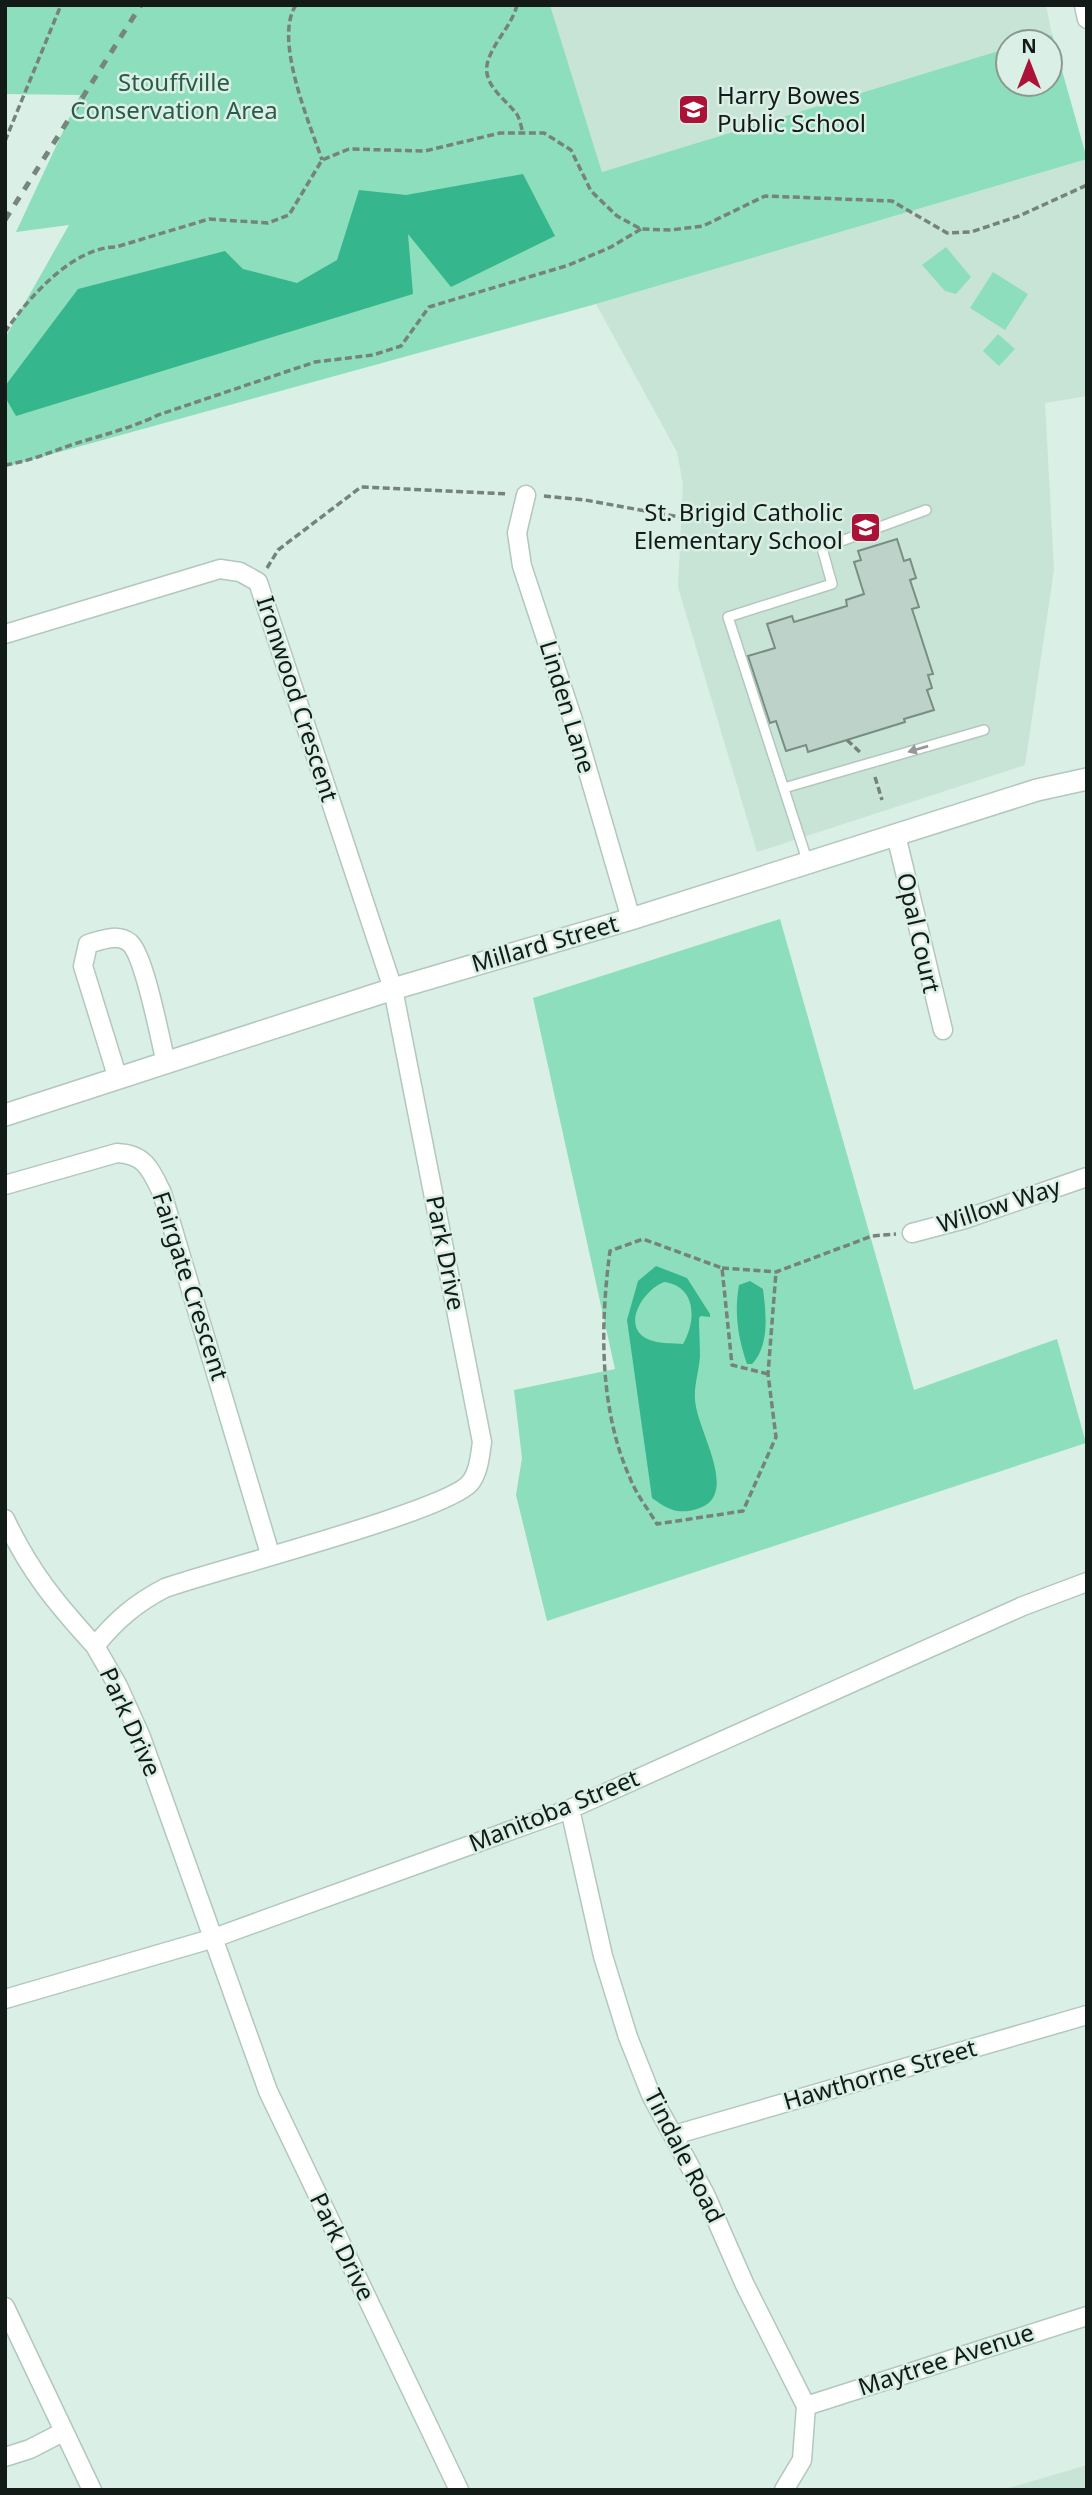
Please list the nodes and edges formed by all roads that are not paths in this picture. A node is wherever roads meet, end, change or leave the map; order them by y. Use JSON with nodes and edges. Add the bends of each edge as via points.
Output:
{"nodes":[{"id":1,"x":1084,"y":5,"type":"edge"},
{"id":2,"x":1087,"y":19,"type":"edge"},
{"id":3,"x":526,"y":495,"type":"road end"},
{"id":4,"x":926,"y":510,"type":"dead end"},
{"id":5,"x":5,"y":634,"type":"edge"},
{"id":6,"x":984,"y":730,"type":"dead end"},
{"id":7,"x":1087,"y":779,"type":"edge"},
{"id":8,"x":784,"y":788,"type":"junction"},
{"id":9,"x":896,"y":835,"type":"junction"},
{"id":10,"x":808,"y":863,"type":"junction"},
{"id":11,"x":631,"y":919,"type":"junction"},
{"id":12,"x":393,"y":989,"type":"junction"},
{"id":13,"x":943,"y":1030,"type":"dead end"},
{"id":14,"x":166,"y":1063,"type":"junction"},
{"id":15,"x":118,"y":1079,"type":"junction"},
{"id":16,"x":5,"y":1115,"type":"edge"},
{"id":17,"x":1087,"y":1177,"type":"edge"},
{"id":18,"x":5,"y":1185,"type":"edge"},
{"id":19,"x":912,"y":1233,"type":"road end"},
{"id":20,"x":5,"y":1519,"type":"edge"},
{"id":21,"x":271,"y":1554,"type":"junction"},
{"id":22,"x":1087,"y":1582,"type":"edge"},
{"id":23,"x":95,"y":1646,"type":"junction"},
{"id":24,"x":570,"y":1809,"type":"junction"},
{"id":25,"x":211,"y":1939,"type":"junction"},
{"id":26,"x":5,"y":1999,"type":"edge"},
{"id":27,"x":1087,"y":2015,"type":"edge"},
{"id":28,"x":674,"y":2135,"type":"junction"},
{"id":29,"x":5,"y":2307,"type":"edge"},
{"id":30,"x":1087,"y":2316,"type":"edge"},
{"id":31,"x":806,"y":2406,"type":"junction"},
{"id":32,"x":64,"y":2432,"type":"junction"},
{"id":33,"x":5,"y":2457,"type":"edge"},
{"id":34,"x":92,"y":2490,"type":"edge"},
{"id":35,"x":459,"y":2490,"type":"edge"},
{"id":36,"x":784,"y":2490,"type":"edge"}],
"edges":[{"from":1,"to":2,"type":"street"},
{"from":3,"to":11,"type":"street","name":"Linden Lane","via":[[517,533],[522,566]]},
{"from":4,"to":8,"type":"lane","via":[[822,548],[832,584],[728,617]]},
{"from":5,"to":12,"type":"street","name":"Ironwood Crescent","via":[[220,569],[240,572],[258,582]]},
{"from":6,"to":8,"type":"lane","one_way":true},
{"from":7,"to":9,"type":"street","name":"Millard Street","via":[[1037,790]]},
{"from":8,"to":10,"type":"lane"},
{"from":9,"to":10,"type":"street","name":"Millard Street"},
{"from":9,"to":13,"type":"street","name":"Opal Court"},
{"from":10,"to":11,"type":"street","name":"Millard Street"},
{"from":11,"to":12,"type":"street","name":"Millard Street"},
{"from":12,"to":14,"type":"street","name":"Millard Street"},
{"from":12,"to":21,"type":"street","name":"Park Drive","via":[[482,1442],[479,1463],[469,1483],[451,1495]]},
{"from":14,"to":15,"type":"street","name":"Millard Street"},
{"from":14,"to":15,"type":"street","via":[[139,957],[129,942],[111,936],[88,944],[83,966]]},
{"from":15,"to":16,"type":"street","name":"Millard Street"},
{"from":17,"to":19,"type":"street","name":"Willow Way"},
{"from":18,"to":21,"type":"street","name":"Fairgate Crescent","via":[[117,1153],[132,1153],[147,1163],[162,1193]]},
{"from":20,"to":23,"type":"street","via":[[25,1561],[48,1594]]},
{"from":21,"to":23,"type":"street","name":"Park Drive","via":[[204,1574],[138,1602]]},
{"from":22,"to":24,"type":"street","name":"Manitoba Street","via":[[1023,1606]]},
{"from":23,"to":25,"type":"street","name":"Park Drive","via":[[141,1737]]},
{"from":24,"to":25,"type":"street","name":"Manitoba Street"},
{"from":24,"to":28,"type":"street","name":"Tindale Road","via":[[614,1998],[651,2095]]},
{"from":25,"to":26,"type":"street","name":"Manitoba Street"},
{"from":25,"to":35,"type":"street","name":"Park Drive","via":[[268,2091]]},
{"from":27,"to":28,"type":"street","name":"Hawthorne Street"},
{"from":28,"to":31,"type":"street","name":"Tindale Road"},
{"from":29,"to":32,"type":"street"},
{"from":30,"to":31,"type":"street","name":"Maytree Avenue"},
{"from":31,"to":36,"type":"street","via":[[802,2460]]},
{"from":32,"to":33,"type":"street"},
{"from":32,"to":34,"type":"street"}]}
